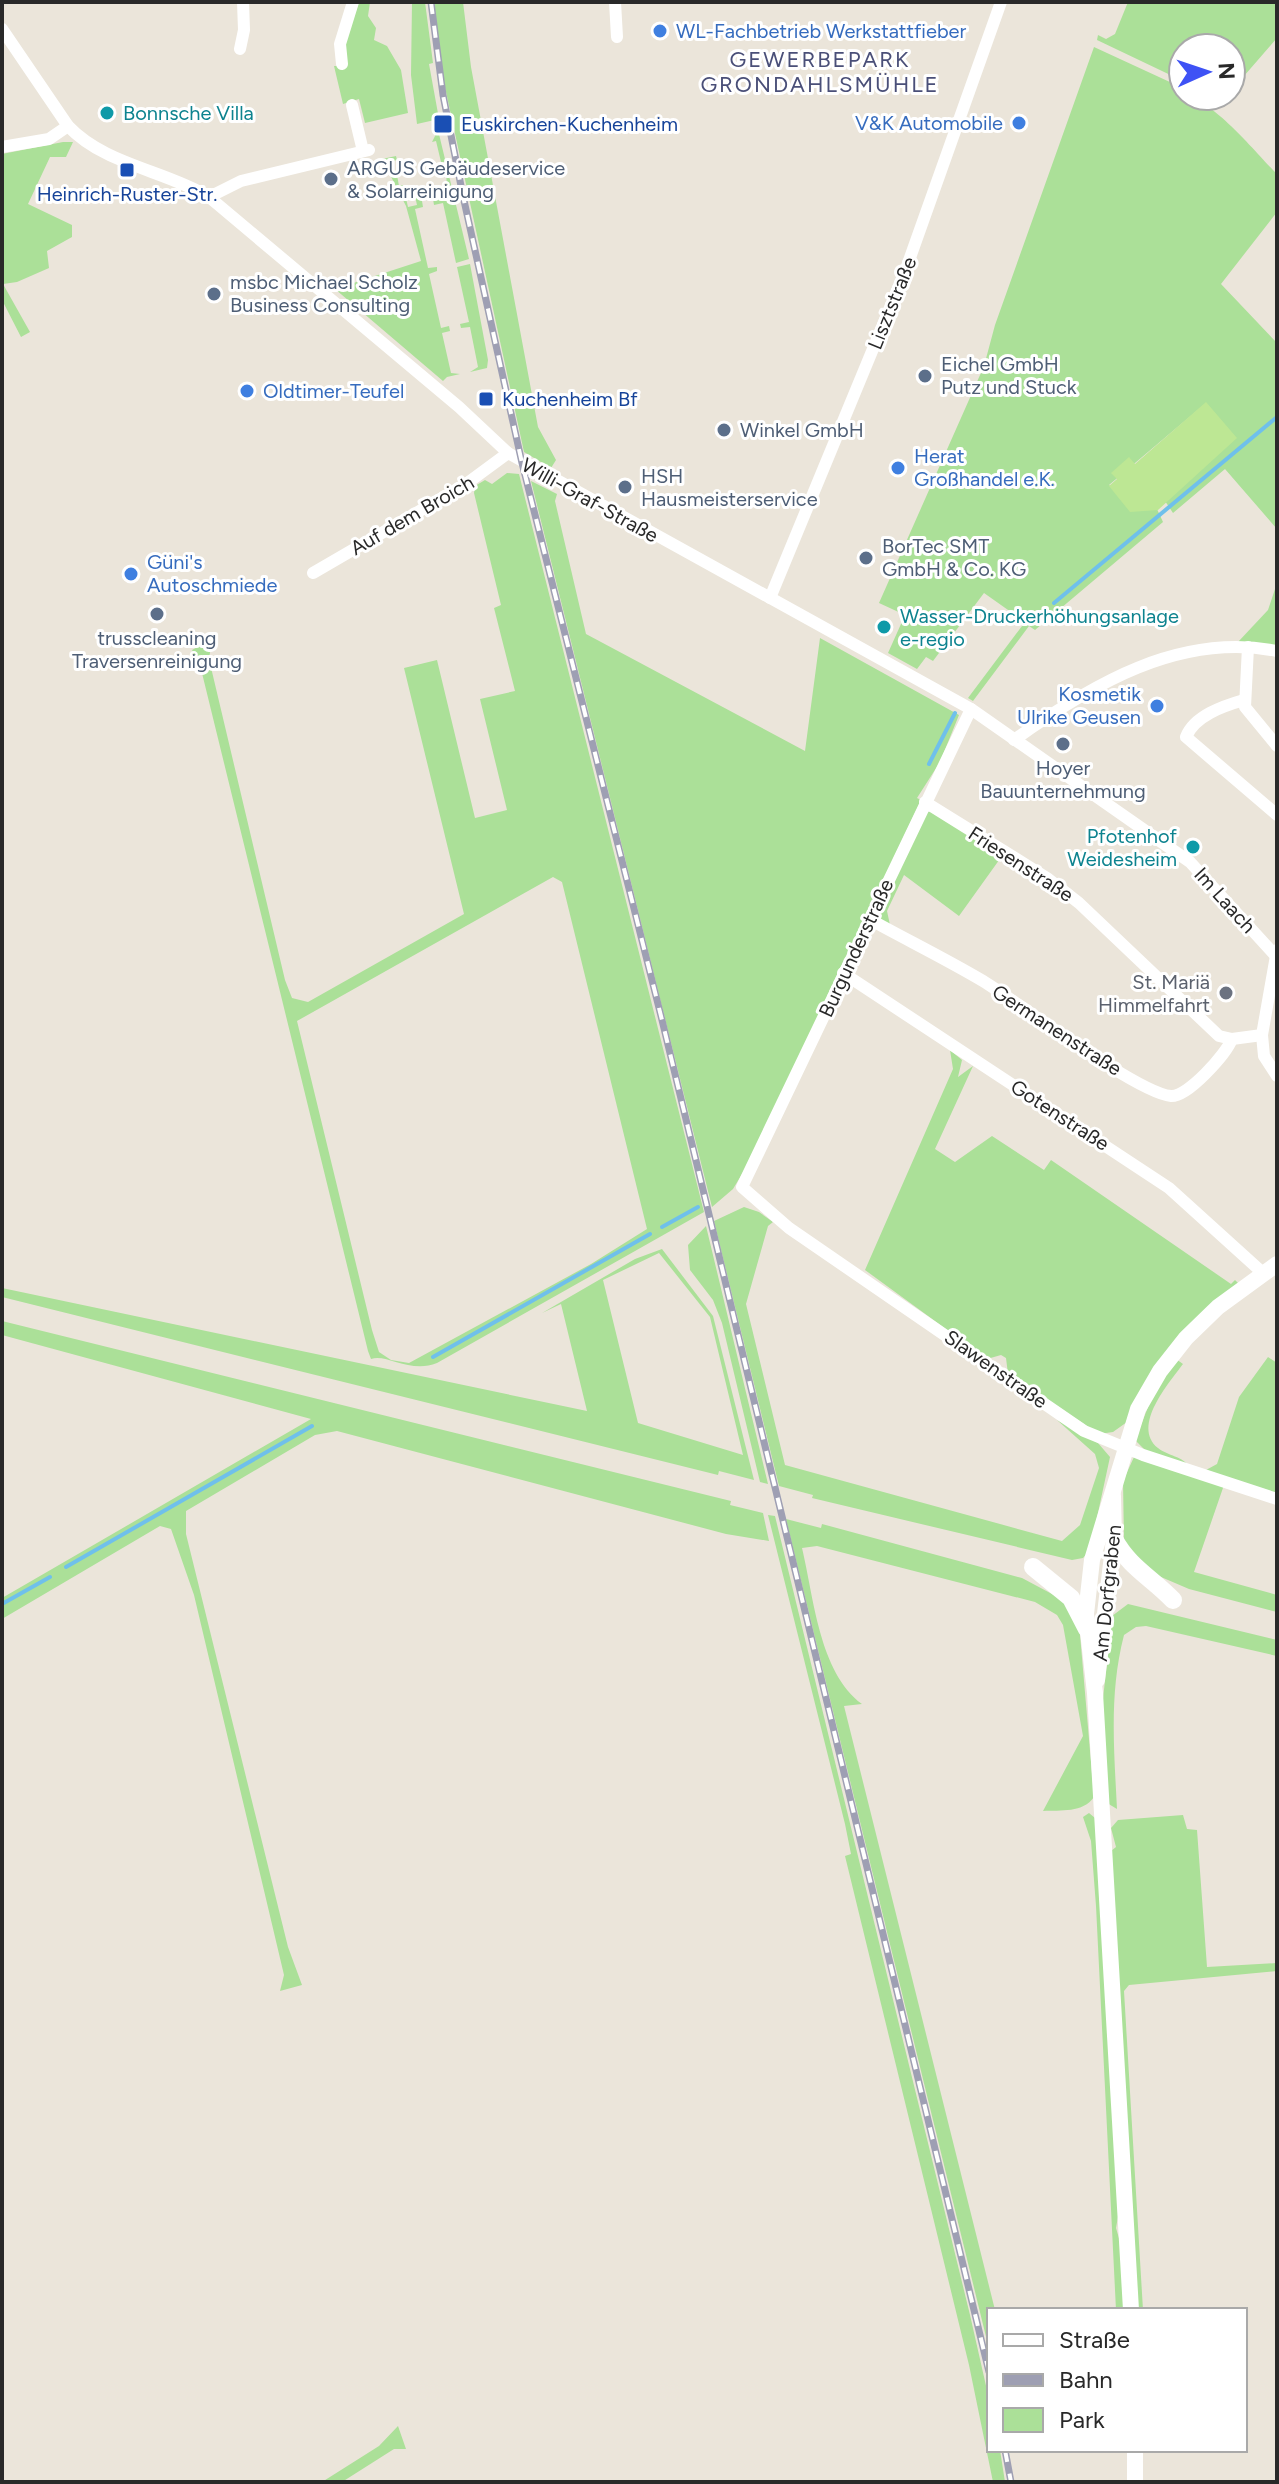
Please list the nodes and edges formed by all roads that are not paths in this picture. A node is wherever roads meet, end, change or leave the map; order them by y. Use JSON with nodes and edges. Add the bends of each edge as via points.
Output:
{"nodes":[{"id":1,"x":243,"y":2,"type":"edge"},
{"id":2,"x":353,"y":2,"type":"edge"},
{"id":3,"x":615,"y":2,"type":"edge"},
{"id":4,"x":1001,"y":2,"type":"edge"},
{"id":5,"x":2,"y":29,"type":"edge"},
{"id":6,"x":617,"y":37,"type":"dead end"},
{"id":7,"x":240,"y":49,"type":"dead end"},
{"id":8,"x":342,"y":64,"type":"dead end"},
{"id":9,"x":352,"y":105,"type":"dead end"},
{"id":10,"x":68,"y":126,"type":"junction"},
{"id":11,"x":2,"y":147,"type":"edge"},
{"id":12,"x":209,"y":197,"type":"junction"},
{"id":13,"x":508,"y":453,"type":"junction"},
{"id":14,"x":313,"y":573,"type":"dead end"},
{"id":15,"x":770,"y":598,"type":"junction"},
{"id":16,"x":1248,"y":647,"type":"junction"},
{"id":17,"x":1277,"y":651,"type":"edge"},
{"id":18,"x":1244,"y":700,"type":"junction"},
{"id":19,"x":971,"y":709,"type":"junction"},
{"id":20,"x":1014,"y":740,"type":"junction"},
{"id":21,"x":1277,"y":746,"type":"edge"},
{"id":22,"x":925,"y":802,"type":"junction"},
{"id":23,"x":1277,"y":815,"type":"edge"},
{"id":24,"x":869,"y":919,"type":"junction"},
{"id":25,"x":1275,"y":952,"type":"edge"},
{"id":26,"x":843,"y":973,"type":"junction"},
{"id":27,"x":1262,"y":1035,"type":"junction"},
{"id":28,"x":1232,"y":1039,"type":"junction"},
{"id":29,"x":1277,"y":1076,"type":"edge"},
{"id":30,"x":742,"y":1187,"type":"joint"},
{"id":31,"x":1270,"y":1269,"type":"edge"},
{"id":32,"x":1124,"y":1448,"type":"junction"},
{"id":33,"x":1113,"y":1493,"type":"junction"},
{"id":34,"x":1277,"y":1499,"type":"edge"},
{"id":35,"x":1114,"y":1539,"type":"junction"},
{"id":36,"x":1033,"y":1567,"type":"dead end"},
{"id":37,"x":1173,"y":1600,"type":"dead end"},
{"id":38,"x":1087,"y":1629,"type":"junction"},
{"id":39,"x":1095,"y":1693,"type":"junction"},
{"id":40,"x":1131,"y":2308,"type":"edge"},
{"id":41,"x":1135,"y":2452,"type":"edge"},
{"id":42,"x":1135,"y":2482,"type":"edge"}],
"edges":[{"from":1,"to":7,"type":"street"},
{"from":2,"to":8,"type":"street","via":[[340,44]]},
{"from":3,"to":6,"type":"street"},
{"from":4,"to":15,"type":"street","name":"Lisztstraße","via":[[906,269]]},
{"from":5,"to":10,"type":"street","name":"Willi-Graf-Straße"},
{"from":9,"to":12,"type":"street","via":[[366,150],[241,181]]},
{"from":10,"to":11,"type":"street","via":[[49,139]]},
{"from":10,"to":12,"type":"street","name":"Willi-Graf-Straße","via":[[99,151]]},
{"from":12,"to":13,"type":"street","name":"Willi-Graf-Straße"},
{"from":13,"to":14,"type":"street","name":"Auf dem Broich","via":[[485,472]]},
{"from":13,"to":15,"type":"street","name":"Willi-Graf-Straße"},
{"from":15,"to":19,"type":"street","name":"Willi-Graf-Straße"},
{"from":16,"to":17,"type":"street"},
{"from":16,"to":18,"type":"street"},
{"from":16,"to":20,"type":"street","via":[[1198,649],[1137,668],[1080,696]]},
{"from":18,"to":21,"type":"street","via":[[1248,714]]},
{"from":18,"to":23,"type":"street","via":[[1208,714],[1186,737]]},
{"from":19,"to":20,"type":"street","name":"Willi-Graf-Straße"},
{"from":19,"to":22,"type":"street","name":"Burgunderstraße"},
{"from":20,"to":25,"type":"street","name":"Im Laach","via":[[1190,862]]},
{"from":22,"to":24,"type":"street","name":"Burgunderstraße"},
{"from":22,"to":28,"type":"street","name":"Friesenstraße","via":[[1047,878],[1212,1031]]},
{"from":24,"to":26,"type":"street","name":"Burgunderstraße"},
{"from":24,"to":28,"type":"street","name":"Germanenstraße","via":[[983,981],[1125,1074],[1166,1094],[1186,1090],[1227,1051]]},
{"from":25,"to":27,"type":"street"},
{"from":26,"to":30,"type":"street","name":"Burgunderstraße"},
{"from":26,"to":31,"type":"street","name":"Gotenstraße","via":[[1169,1188]]},
{"from":27,"to":28,"type":"street"},
{"from":27,"to":29,"type":"street","via":[[1266,1062]]},
{"from":30,"to":32,"type":"street","name":"Slawenstraße","via":[[789,1228],[1084,1431]]},
{"from":31,"to":32,"type":"street","name":"Am Dorfgraben","via":[[1218,1307],[1177,1348],[1138,1409]]},
{"from":32,"to":33,"type":"street","name":"Am Dorfgraben"},
{"from":32,"to":34,"type":"street","name":"Slawenstraße"},
{"from":33,"to":35,"type":"street","name":"Am Dorfgraben"},
{"from":33,"to":38,"type":"street","name":"Am Dorfgraben","via":[[1092,1560]]},
{"from":35,"to":37,"type":"main road","via":[[1130,1565]]},
{"from":35,"to":39,"type":"street","name":"Am Dorfgraben"},
{"from":36,"to":38,"type":"main road","via":[[1071,1598]]},
{"from":38,"to":39,"type":"street","name":"Am Dorfgraben"},
{"from":39,"to":40,"type":"street","name":"Am Dorfgraben"},
{"from":41,"to":42,"type":"street"}]}
